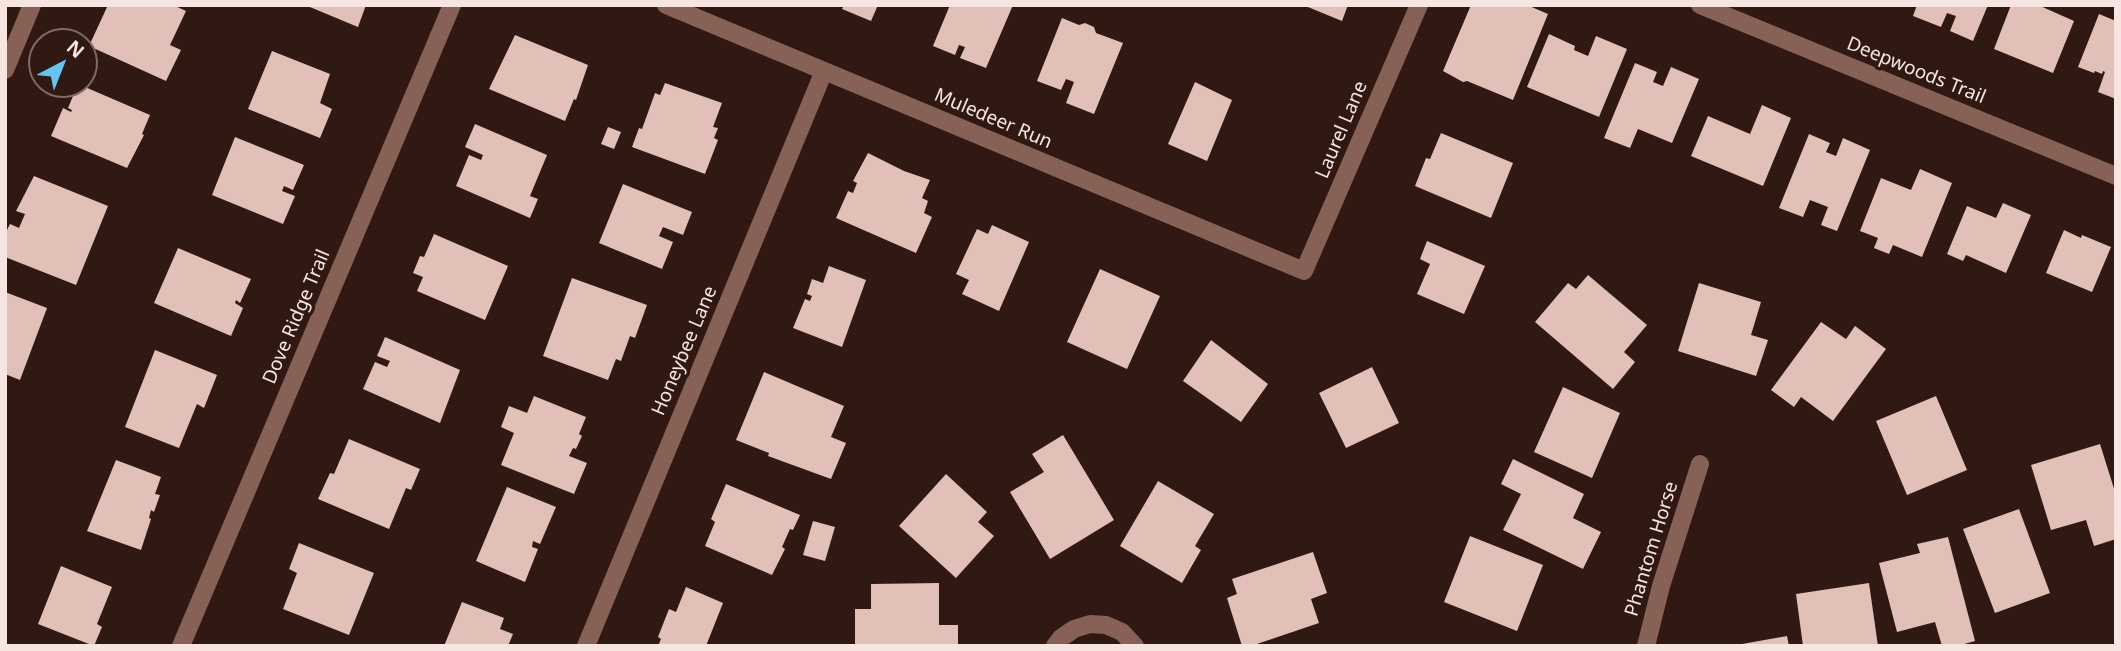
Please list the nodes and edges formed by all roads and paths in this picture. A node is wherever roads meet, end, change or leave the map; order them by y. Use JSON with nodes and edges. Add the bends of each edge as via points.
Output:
{"nodes":[{"id":1,"x":32,"y":5,"type":"edge"},
{"id":2,"x":452,"y":5,"type":"edge"},
{"id":3,"x":666,"y":5,"type":"edge"},
{"id":4,"x":1419,"y":5,"type":"edge"},
{"id":5,"x":1700,"y":5,"type":"edge"},
{"id":6,"x":5,"y":70,"type":"edge"},
{"id":7,"x":824,"y":71,"type":"junction"},
{"id":8,"x":2116,"y":176,"type":"edge"},
{"id":9,"x":1304,"y":271,"type":"joint"},
{"id":10,"x":1700,"y":464,"type":"dead end"},
{"id":11,"x":181,"y":646,"type":"edge"},
{"id":12,"x":586,"y":646,"type":"edge"},
{"id":13,"x":1055,"y":646,"type":"edge"},
{"id":14,"x":1135,"y":646,"type":"edge"},
{"id":15,"x":1646,"y":646,"type":"edge"}],
"edges":[{"from":1,"to":6,"type":"street"},
{"from":2,"to":11,"type":"street","name":"Dove Ridge Trail"},
{"from":3,"to":7,"type":"street","name":"Muledeer Run"},
{"from":4,"to":9,"type":"street","name":"Laurel Lane"},
{"from":5,"to":8,"type":"street","name":"Deepwoods Trail"},
{"from":7,"to":9,"type":"street","name":"Muledeer Run"},
{"from":7,"to":12,"type":"street","name":"Honeybee Lane"},
{"from":10,"to":15,"type":"street","name":"Phantom Horse"},
{"from":13,"to":14,"type":"street","via":[[1074,629],[1090,624],[1122,632]]}]}
